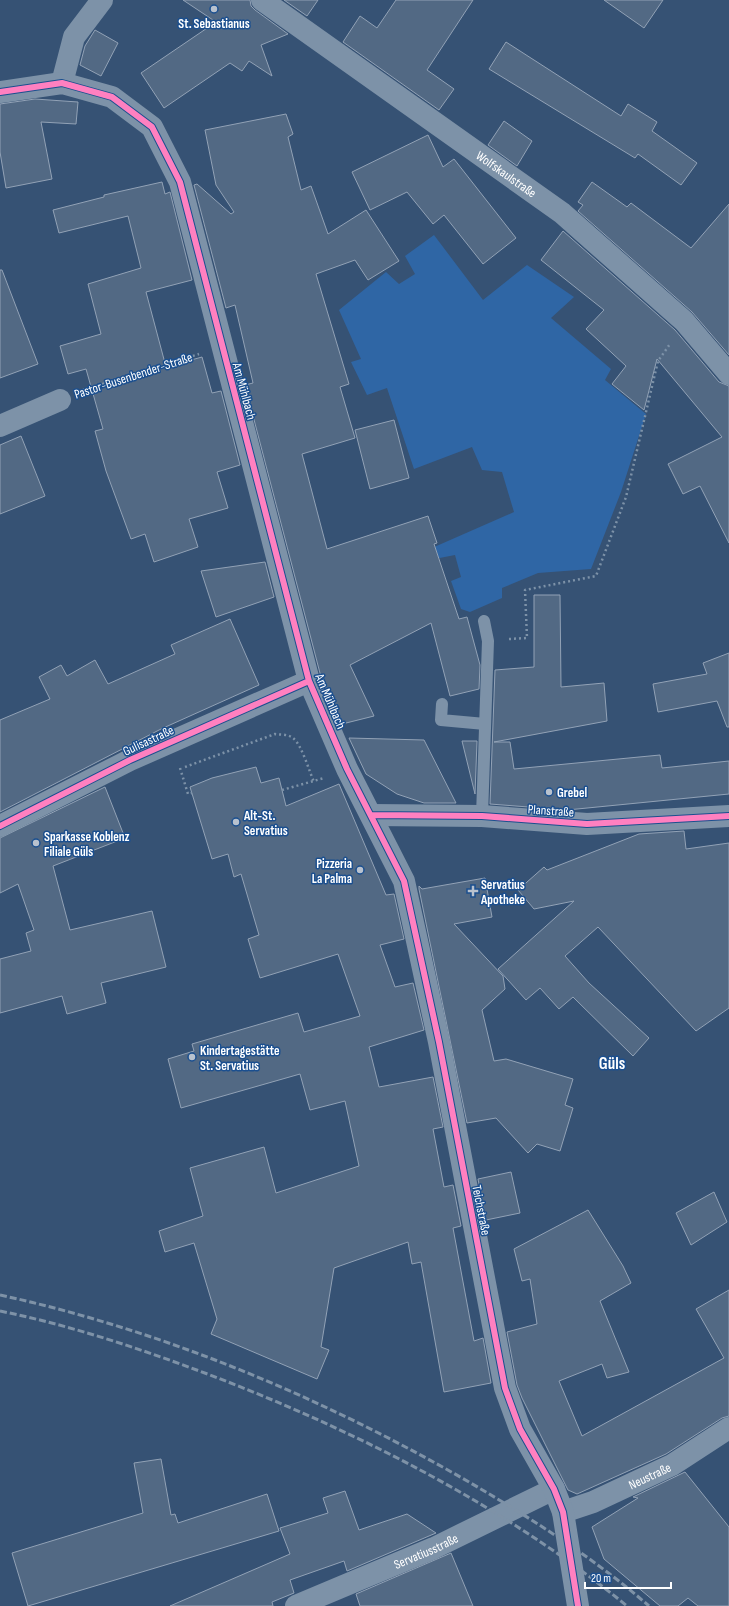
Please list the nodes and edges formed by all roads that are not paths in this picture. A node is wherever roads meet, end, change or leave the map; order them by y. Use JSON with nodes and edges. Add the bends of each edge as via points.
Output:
{"nodes":[{"id":1,"x":102,"y":0,"type":"edge"},
{"id":2,"x":262,"y":0,"type":"edge"},
{"id":3,"x":62,"y":83,"type":"junction"},
{"id":4,"x":0,"y":92,"type":"edge"},
{"id":5,"x":729,"y":374,"type":"edge"},
{"id":6,"x":60,"y":400,"type":"road end"},
{"id":7,"x":0,"y":426,"type":"edge"},
{"id":8,"x":484,"y":620,"type":"dead end"},
{"id":9,"x":309,"y":680,"type":"junction"},
{"id":10,"x":442,"y":704,"type":"dead end"},
{"id":11,"x":485,"y":724,"type":"junction"},
{"id":12,"x":371,"y":815,"type":"junction"},
{"id":13,"x":482,"y":816,"type":"junction"},
{"id":14,"x":729,"y":816,"type":"edge"},
{"id":15,"x":0,"y":826,"type":"edge"},
{"id":16,"x":729,"y":1428,"type":"edge"},
{"id":17,"x":554,"y":1489,"type":"junction"},
{"id":18,"x":564,"y":1512,"type":"junction"},
{"id":19,"x":296,"y":1606,"type":"edge"},
{"id":20,"x":578,"y":1606,"type":"edge"}],
"edges":[{"from":1,"to":3,"type":"street","via":[[74,36]]},
{"from":2,"to":5,"type":"street","name":"Wolfskaulstraße","via":[[562,213],[684,321]]},
{"from":3,"to":4,"type":"street","name":"Am Mühlbach"},
{"from":3,"to":9,"type":"street","name":"Am Mühlbach","via":[[112,97],[152,127],[180,182]]},
{"from":6,"to":7,"type":"street","name":"Pastor-Busenbender-Straße"},
{"from":8,"to":11,"type":"lane","via":[[488,641]]},
{"from":9,"to":12,"type":"street","name":"Am Mühlbach","via":[[347,769]]},
{"from":9,"to":15,"type":"street","name":"Gulisastraße","via":[[130,760]]},
{"from":10,"to":11,"type":"lane","via":[[441,720]]},
{"from":11,"to":13,"type":"lane"},
{"from":12,"to":13,"type":"street","name":"Planstraße"},
{"from":12,"to":17,"type":"street","name":"Teichstraße","via":[[404,881],[439,1042],[505,1388],[520,1429]]},
{"from":13,"to":14,"type":"street","name":"Planstraße","via":[[587,824]]},
{"from":16,"to":18,"type":"street","name":"Neustraße","via":[[672,1465],[593,1502]]},
{"from":17,"to":18,"type":"street","name":"Teichstraße"},
{"from":17,"to":19,"type":"street","name":"Servatiusstraße","via":[[434,1548]]},
{"from":18,"to":20,"type":"street","name":"Teichstraße"}]}
